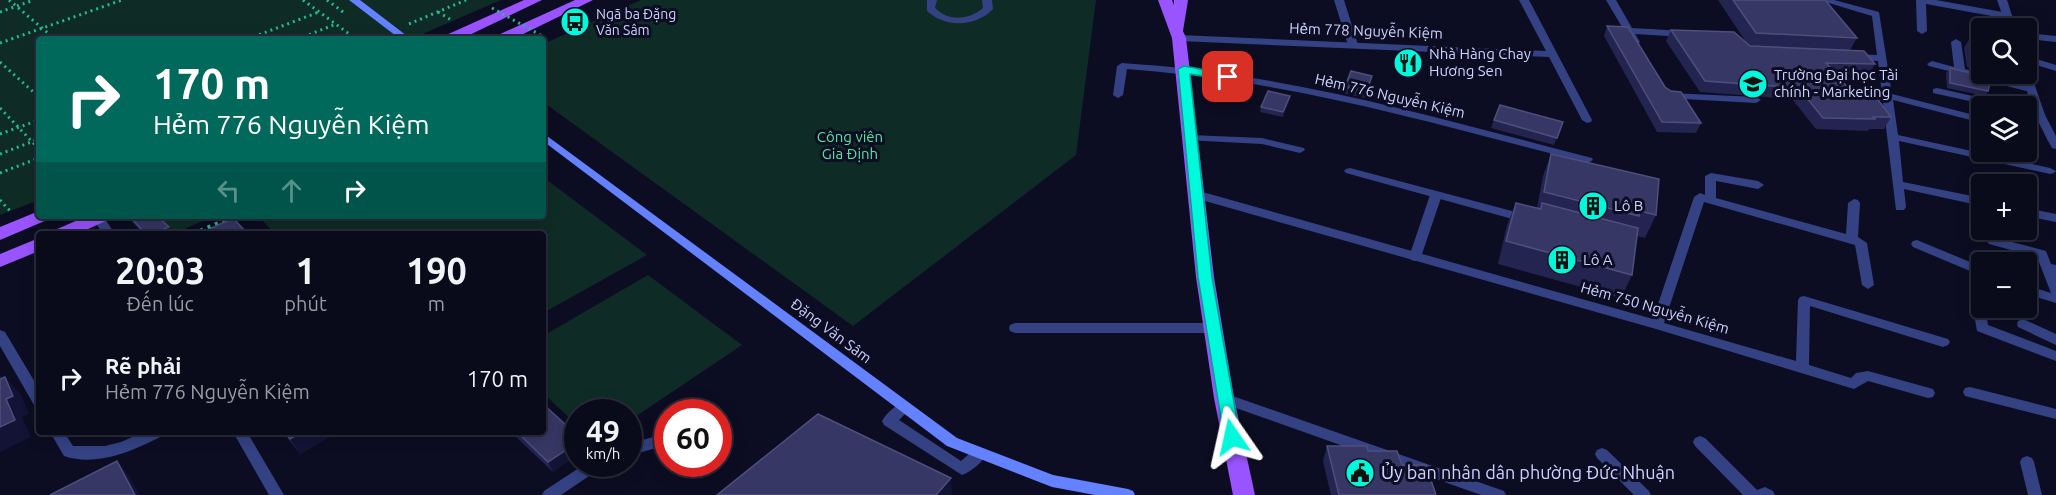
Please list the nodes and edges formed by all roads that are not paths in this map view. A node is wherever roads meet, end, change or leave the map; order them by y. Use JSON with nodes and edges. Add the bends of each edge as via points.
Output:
{"nodes":[{"id":1,"x":354,"y":0,"type":"edge"},
{"id":2,"x":535,"y":0,"type":"edge"},
{"id":3,"x":586,"y":0,"type":"edge"},
{"id":4,"x":932,"y":0,"type":"edge"},
{"id":5,"x":987,"y":0,"type":"edge"},
{"id":6,"x":1165,"y":0,"type":"edge"},
{"id":7,"x":1173,"y":0,"type":"edge"},
{"id":8,"x":1181,"y":0,"type":"edge"},
{"id":9,"x":1339,"y":0,"type":"edge"},
{"id":10,"x":1524,"y":0,"type":"edge"},
{"id":11,"x":1611,"y":0,"type":"edge"},
{"id":12,"x":1824,"y":0,"type":"edge"},
{"id":13,"x":2002,"y":0,"type":"edge"},
{"id":14,"x":2008,"y":16,"type":"joint"},
{"id":15,"x":1629,"y":31,"type":"junction"},
{"id":16,"x":1922,"y":31,"type":"dead end"},
{"id":17,"x":1178,"y":34,"type":"junction"},
{"id":18,"x":1699,"y":35,"type":"edge"},
{"id":19,"x":402,"y":36,"type":"edge"},
{"id":20,"x":456,"y":36,"type":"edge"},
{"id":21,"x":508,"y":36,"type":"edge"},
{"id":22,"x":2037,"y":37,"type":"edge"},
{"id":23,"x":2056,"y":39,"type":"edge"},
{"id":24,"x":1956,"y":42,"type":"dead end"},
{"id":25,"x":1353,"y":45,"type":"junction"},
{"id":26,"x":1640,"y":49,"type":"edge"},
{"id":27,"x":1552,"y":54,"type":"junction"},
{"id":28,"x":1848,"y":57,"type":"edge"},
{"id":29,"x":1883,"y":58,"type":"junction"},
{"id":30,"x":2037,"y":62,"type":"edge"},
{"id":31,"x":1932,"y":64,"type":"dead end"},
{"id":32,"x":2056,"y":68,"type":"edge"},
{"id":33,"x":1184,"y":69,"type":"junction"},
{"id":34,"x":1960,"y":71,"type":"junction"},
{"id":35,"x":1971,"y":74,"type":"edge"},
{"id":36,"x":2009,"y":84,"type":"edge"},
{"id":37,"x":2029,"y":84,"type":"edge"},
{"id":38,"x":1662,"y":86,"type":"edge"},
{"id":39,"x":2030,"y":89,"type":"junction"},
{"id":40,"x":1938,"y":91,"type":"dead end"},
{"id":41,"x":1118,"y":95,"type":"dead end"},
{"id":42,"x":1888,"y":96,"type":"junction"},
{"id":43,"x":1971,"y":99,"type":"edge"},
{"id":44,"x":1756,"y":100,"type":"dead end"},
{"id":45,"x":2037,"y":114,"type":"edge"},
{"id":46,"x":2040,"y":115,"type":"junction"},
{"id":47,"x":1971,"y":117,"type":"edge"},
{"id":48,"x":1587,"y":120,"type":"dead end"},
{"id":49,"x":1893,"y":137,"type":"junction"},
{"id":50,"x":546,"y":138,"type":"edge"},
{"id":51,"x":1190,"y":138,"type":"junction"},
{"id":52,"x":2055,"y":142,"type":"edge"},
{"id":53,"x":1300,"y":150,"type":"dead end"},
{"id":54,"x":1588,"y":160,"type":"edge"},
{"id":55,"x":1350,"y":171,"type":"dead end"},
{"id":56,"x":2050,"y":171,"type":"dead end"},
{"id":57,"x":1898,"y":184,"type":"junction"},
{"id":58,"x":1758,"y":185,"type":"dead end"},
{"id":59,"x":1195,"y":194,"type":"junction"},
{"id":60,"x":1436,"y":195,"type":"junction"},
{"id":61,"x":1710,"y":200,"type":"junction"},
{"id":62,"x":1971,"y":200,"type":"edge"},
{"id":63,"x":1854,"y":202,"type":"dead end"},
{"id":64,"x":1900,"y":207,"type":"dead end"},
{"id":65,"x":2037,"y":214,"type":"edge"},
{"id":66,"x":36,"y":218,"type":"edge"},
{"id":67,"x":2056,"y":218,"type":"edge"},
{"id":68,"x":95,"y":219,"type":"edge"},
{"id":69,"x":1540,"y":222,"type":"edge"},
{"id":70,"x":69,"y":231,"type":"edge"},
{"id":71,"x":0,"y":234,"type":"edge"},
{"id":72,"x":1852,"y":239,"type":"junction"},
{"id":73,"x":1993,"y":241,"type":"dead end"},
{"id":74,"x":1917,"y":244,"type":"dead end"},
{"id":75,"x":36,"y":245,"type":"edge"},
{"id":76,"x":1415,"y":257,"type":"junction"},
{"id":77,"x":0,"y":261,"type":"edge"},
{"id":78,"x":1971,"y":267,"type":"edge"},
{"id":79,"x":2051,"y":268,"type":"edge"},
{"id":80,"x":1868,"y":285,"type":"dead end"},
{"id":81,"x":2056,"y":291,"type":"edge"},
{"id":82,"x":2037,"y":293,"type":"edge"},
{"id":83,"x":2056,"y":299,"type":"edge"},
{"id":84,"x":1980,"y":318,"type":"edge"},
{"id":85,"x":2023,"y":324,"type":"dead end"},
{"id":86,"x":1657,"y":325,"type":"junction"},
{"id":87,"x":1015,"y":328,"type":"dead end"},
{"id":88,"x":1213,"y":328,"type":"junction"},
{"id":89,"x":0,"y":335,"type":"edge"},
{"id":90,"x":2056,"y":340,"type":"edge"},
{"id":91,"x":1943,"y":342,"type":"dead end"},
{"id":92,"x":2056,"y":356,"type":"edge"},
{"id":93,"x":1802,"y":369,"type":"junction"},
{"id":94,"x":1970,"y":392,"type":"dead end"},
{"id":95,"x":1928,"y":393,"type":"dead end"},
{"id":96,"x":36,"y":396,"type":"edge"},
{"id":97,"x":1224,"y":398,"type":"junction"},
{"id":98,"x":904,"y":406,"type":"junction"},
{"id":99,"x":2056,"y":414,"type":"edge"},
{"id":100,"x":59,"y":435,"type":"edge"},
{"id":101,"x":151,"y":435,"type":"edge"},
{"id":102,"x":242,"y":435,"type":"edge"},
{"id":103,"x":1700,"y":442,"type":"dead end"},
{"id":104,"x":980,"y":453,"type":"junction"},
{"id":105,"x":1602,"y":454,"type":"dead end"},
{"id":106,"x":2027,"y":462,"type":"dead end"},
{"id":107,"x":576,"y":477,"type":"edge"},
{"id":108,"x":278,"y":495,"type":"edge"},
{"id":109,"x":549,"y":495,"type":"edge"},
{"id":110,"x":1128,"y":495,"type":"edge"},
{"id":111,"x":1244,"y":495,"type":"edge"},
{"id":112,"x":1499,"y":495,"type":"edge"},
{"id":113,"x":1644,"y":495,"type":"edge"},
{"id":114,"x":1753,"y":495,"type":"edge"},
{"id":115,"x":1760,"y":495,"type":"edge"},
{"id":116,"x":1768,"y":495,"type":"edge"},
{"id":117,"x":2035,"y":495,"type":"edge"}],
"edges":[{"from":1,"to":19,"type":"street"},
{"from":2,"to":20,"type":"main road"},
{"from":3,"to":21,"type":"main road"},
{"from":4,"to":5,"type":"street","via":[[930,9],[934,14],[958,21],[983,14],[988,9]]},
{"from":6,"to":17,"type":"main road"},
{"from":7,"to":17,"type":"main road"},
{"from":8,"to":17,"type":"main road"},
{"from":9,"to":25,"type":"street"},
{"from":10,"to":27,"type":"street"},
{"from":11,"to":15,"type":"street"},
{"from":12,"to":29,"type":"street","via":[[1876,14]]},
{"from":13,"to":14,"type":"street"},
{"from":14,"to":16,"type":"street","via":[[1921,0]]},
{"from":15,"to":18,"type":"street"},
{"from":15,"to":26,"type":"street"},
{"from":17,"to":25,"type":"street","name":"Hẻm 778 Nguyễn Kiệm"},
{"from":17,"to":33,"type":"main road"},
{"from":22,"to":23,"type":"street"},
{"from":24,"to":34,"type":"street"},
{"from":25,"to":27,"type":"street","name":"Hẻm 778 Nguyễn Kiệm"},
{"from":27,"to":48,"type":"street"},
{"from":28,"to":29,"type":"street"},
{"from":29,"to":42,"type":"street"},
{"from":30,"to":32,"type":"street"},
{"from":31,"to":34,"type":"street"},
{"from":33,"to":41,"type":"street","name":"Hẻm 776 Nguyễn Kiệm","via":[[1122,66]]},
{"from":33,"to":51,"type":"main road"},
{"from":33,"to":54,"type":"street","name":"Hẻm 776 Nguyễn Kiệm","via":[[1362,102]]},
{"from":34,"to":35,"type":"street"},
{"from":36,"to":39,"type":"street"},
{"from":37,"to":39,"type":"street"},
{"from":38,"to":44,"type":"street","via":[[1667,96]]},
{"from":39,"to":46,"type":"street"},
{"from":40,"to":43,"type":"street"},
{"from":42,"to":47,"type":"street"},
{"from":42,"to":49,"type":"street"},
{"from":45,"to":46,"type":"street"},
{"from":46,"to":52,"type":"street"},
{"from":49,"to":56,"type":"street"},
{"from":49,"to":57,"type":"street"},
{"from":50,"to":98,"type":"street","name":"Đặng Văn Sâm"},
{"from":51,"to":53,"type":"street","via":[[1262,141]]},
{"from":51,"to":59,"type":"main road"},
{"from":55,"to":60,"type":"street"},
{"from":57,"to":62,"type":"street"},
{"from":57,"to":64,"type":"street"},
{"from":58,"to":61,"type":"street","via":[[1711,176]]},
{"from":59,"to":76,"type":"street","name":"Hẻm 750 Nguyễn Kiệm"},
{"from":59,"to":88,"type":"main road"},
{"from":60,"to":69,"type":"street"},
{"from":60,"to":76,"type":"street"},
{"from":61,"to":72,"type":"street"},
{"from":61,"to":86,"type":"street","via":[[1700,197]]},
{"from":63,"to":72,"type":"street"},
{"from":65,"to":67,"type":"street"},
{"from":66,"to":71,"type":"main road"},
{"from":68,"to":70,"type":"main road"},
{"from":72,"to":80,"type":"street","via":[[1861,243]]},
{"from":73,"to":79,"type":"street","via":[[2042,254]]},
{"from":74,"to":78,"type":"street"},
{"from":75,"to":77,"type":"main road"},
{"from":76,"to":86,"type":"street","name":"Hẻm 750 Nguyễn Kiệm"},
{"from":79,"to":81,"type":"street"},
{"from":82,"to":83,"type":"street"},
{"from":84,"to":92,"type":"street","via":[[1982,328]]},
{"from":85,"to":90,"type":"street"},
{"from":86,"to":93,"type":"street","name":"Hẻm 750 Nguyễn Kiệm"},
{"from":87,"to":88,"type":"street"},
{"from":88,"to":97,"type":"main road"},
{"from":89,"to":96,"type":"street"},
{"from":91,"to":93,"type":"street","via":[[1804,300]]},
{"from":93,"to":95,"type":"street","name":"Hẻm 750 Nguyễn Kiệm","via":[[1854,384],[1861,376],[1868,376]]},
{"from":94,"to":99,"type":"street"},
{"from":97,"to":111,"type":"main road"},
{"from":97,"to":112,"type":"street"},
{"from":98,"to":104,"type":"street","name":"Đặng Văn Sâm","via":[[951,442]]},
{"from":98,"to":104,"type":"street","via":[[889,421],[962,469]]},
{"from":100,"to":101,"type":"street","via":[[69,452],[89,454],[127,448]]},
{"from":102,"to":108,"type":"street"},
{"from":103,"to":114,"type":"street"},
{"from":104,"to":110,"type":"street","name":"Đặng Văn Sâm","via":[[1052,482]]},
{"from":105,"to":113,"type":"street"},
{"from":106,"to":117,"type":"street"},
{"from":107,"to":109,"type":"street"},
{"from":115,"to":116,"type":"street"}]}
